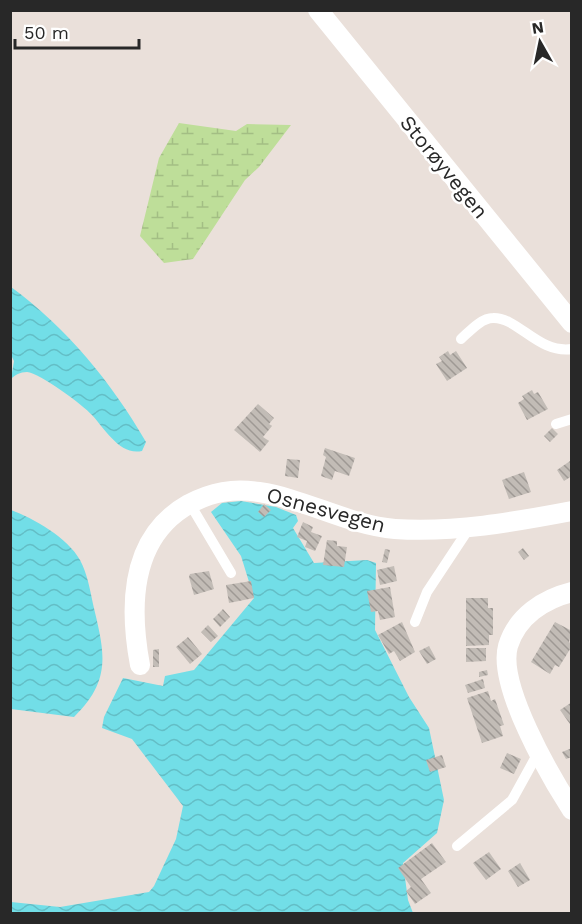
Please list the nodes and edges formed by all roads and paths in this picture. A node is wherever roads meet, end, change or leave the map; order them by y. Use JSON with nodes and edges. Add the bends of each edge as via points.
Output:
{"nodes":[{"id":1,"x":318,"y":10,"type":"edge"},
{"id":2,"x":572,"y":323,"type":"edge"},
{"id":3,"x":461,"y":339,"type":"dead end"},
{"id":4,"x":572,"y":349,"type":"edge"},
{"id":5,"x":572,"y":419,"type":"edge"},
{"id":6,"x":556,"y":424,"type":"dead end"},
{"id":7,"x":190,"y":504,"type":"junction"},
{"id":8,"x":572,"y":511,"type":"edge"},
{"id":9,"x":470,"y":527,"type":"junction"},
{"id":10,"x":231,"y":573,"type":"dead end"},
{"id":11,"x":572,"y":592,"type":"edge"},
{"id":12,"x":416,"y":622,"type":"dead end"},
{"id":13,"x":140,"y":665,"type":"dead end"},
{"id":14,"x":538,"y":753,"type":"junction"},
{"id":15,"x":572,"y":810,"type":"edge"},
{"id":16,"x":457,"y":846,"type":"dead end"}],
"edges":[{"from":1,"to":2,"type":"street","name":"Storøyvegen"},
{"from":3,"to":4,"type":"lane","via":[[492,318],[506,321],[550,348]]},
{"from":5,"to":6,"type":"lane"},
{"from":7,"to":9,"type":"street","name":"Osnesvegen","via":[[222,491],[259,492],[378,526],[426,530]]},
{"from":7,"to":10,"type":"lane"},
{"from":7,"to":13,"type":"street","name":"Osnesvegen","via":[[163,524],[144,553],[138,572],[134,612]]},
{"from":8,"to":9,"type":"street","name":"Osnesvegen"},
{"from":9,"to":12,"type":"lane","via":[[427,592]]},
{"from":11,"to":14,"type":"street","via":[[553,596],[533,609],[508,646],[508,668],[516,700]]},
{"from":14,"to":15,"type":"street"},
{"from":14,"to":16,"type":"lane","via":[[512,800]]}]}
